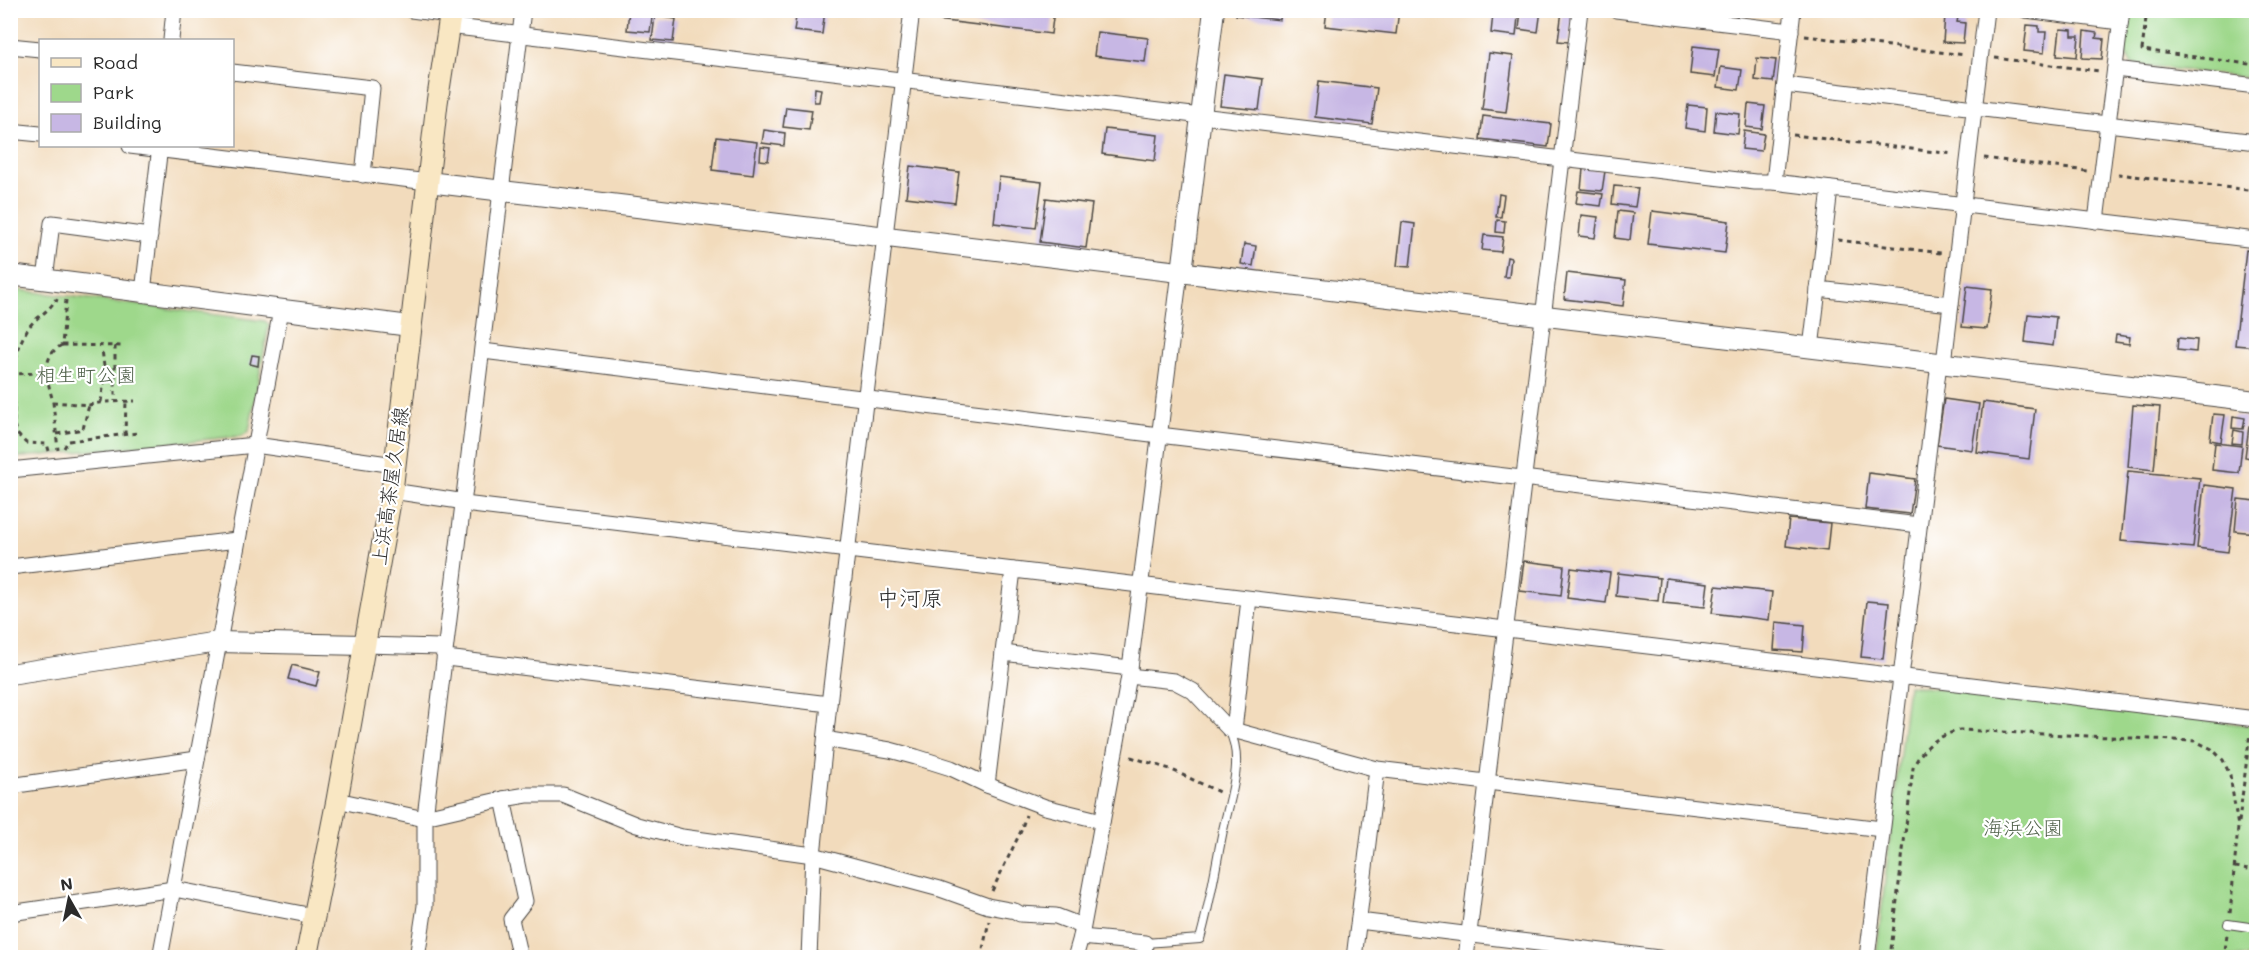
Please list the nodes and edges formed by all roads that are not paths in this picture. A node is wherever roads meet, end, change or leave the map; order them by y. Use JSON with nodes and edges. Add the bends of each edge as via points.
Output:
{"nodes":[{"id":1,"x":174,"y":10,"type":"edge"},
{"id":2,"x":411,"y":10,"type":"edge"},
{"id":3,"x":523,"y":10,"type":"edge"},
{"id":4,"x":912,"y":10,"type":"edge"},
{"id":5,"x":1214,"y":10,"type":"edge"},
{"id":6,"x":1580,"y":10,"type":"edge"},
{"id":7,"x":1616,"y":10,"type":"edge"},
{"id":8,"x":1793,"y":10,"type":"edge"},
{"id":9,"x":1986,"y":10,"type":"edge"},
{"id":10,"x":2025,"y":10,"type":"edge"},
{"id":11,"x":2121,"y":16,"type":"edge"},
{"id":12,"x":450,"y":17,"type":"edge"},
{"id":13,"x":1791,"y":33,"type":"junction"},
{"id":14,"x":520,"y":34,"type":"junction"},
{"id":15,"x":171,"y":39,"type":"edge"},
{"id":16,"x":10,"y":45,"type":"edge"},
{"id":17,"x":39,"y":49,"type":"edge"},
{"id":18,"x":2115,"y":71,"type":"junction"},
{"id":19,"x":234,"y":72,"type":"edge"},
{"id":20,"x":904,"y":80,"type":"junction"},
{"id":21,"x":1785,"y":85,"type":"junction"},
{"id":22,"x":2256,"y":86,"type":"edge"},
{"id":23,"x":1974,"y":108,"type":"junction"},
{"id":24,"x":1201,"y":115,"type":"junction"},
{"id":25,"x":2108,"y":125,"type":"junction"},
{"id":26,"x":10,"y":131,"type":"edge"},
{"id":27,"x":39,"y":135,"type":"edge"},
{"id":28,"x":2256,"y":142,"type":"edge"},
{"id":29,"x":160,"y":147,"type":"edge"},
{"id":30,"x":1562,"y":158,"type":"junction"},
{"id":31,"x":363,"y":175,"type":"junction"},
{"id":32,"x":428,"y":182,"type":"junction"},
{"id":33,"x":1774,"y":182,"type":"junction"},
{"id":34,"x":1830,"y":189,"type":"junction"},
{"id":35,"x":502,"y":191,"type":"junction"},
{"id":36,"x":1962,"y":204,"type":"junction"},
{"id":37,"x":2096,"y":221,"type":"junction"},
{"id":38,"x":150,"y":236,"type":"junction"},
{"id":39,"x":885,"y":237,"type":"junction"},
{"id":40,"x":2256,"y":240,"type":"edge"},
{"id":41,"x":1181,"y":272,"type":"junction"},
{"id":42,"x":10,"y":275,"type":"edge"},
{"id":43,"x":45,"y":280,"type":"junction"},
{"id":44,"x":1818,"y":289,"type":"junction"},
{"id":45,"x":143,"y":292,"type":"junction"},
{"id":46,"x":1951,"y":304,"type":"junction"},
{"id":47,"x":281,"y":310,"type":"junction"},
{"id":48,"x":1543,"y":316,"type":"junction"},
{"id":49,"x":410,"y":326,"type":"junction"},
{"id":50,"x":1811,"y":348,"type":"junction"},
{"id":51,"x":483,"y":351,"type":"junction"},
{"id":52,"x":1941,"y":363,"type":"junction"},
{"id":53,"x":865,"y":397,"type":"junction"},
{"id":54,"x":2256,"y":401,"type":"edge"},
{"id":55,"x":1159,"y":435,"type":"junction"},
{"id":56,"x":255,"y":445,"type":"junction"},
{"id":57,"x":395,"y":465,"type":"junction"},
{"id":58,"x":10,"y":470,"type":"edge"},
{"id":59,"x":1524,"y":478,"type":"junction"},
{"id":60,"x":392,"y":491,"type":"junction"},
{"id":61,"x":464,"y":504,"type":"junction"},
{"id":62,"x":1919,"y":525,"type":"junction"},
{"id":63,"x":237,"y":540,"type":"junction"},
{"id":64,"x":847,"y":551,"type":"junction"},
{"id":65,"x":10,"y":567,"type":"edge"},
{"id":66,"x":1014,"y":570,"type":"junction"},
{"id":67,"x":1140,"y":586,"type":"junction"},
{"id":68,"x":1249,"y":599,"type":"junction"},
{"id":69,"x":1505,"y":630,"type":"junction"},
{"id":70,"x":218,"y":642,"type":"junction"},
{"id":71,"x":364,"y":645,"type":"junction"},
{"id":72,"x":1003,"y":653,"type":"junction"},
{"id":73,"x":446,"y":658,"type":"junction"},
{"id":74,"x":1130,"y":672,"type":"junction"},
{"id":75,"x":10,"y":674,"type":"edge"},
{"id":76,"x":1900,"y":677,"type":"junction"},
{"id":77,"x":829,"y":704,"type":"junction"},
{"id":78,"x":2254,"y":719,"type":"edge"},
{"id":79,"x":1231,"y":730,"type":"junction"},
{"id":80,"x":826,"y":736,"type":"junction"},
{"id":81,"x":197,"y":759,"type":"junction"},
{"id":82,"x":1377,"y":769,"type":"junction"},
{"id":83,"x":1487,"y":782,"type":"junction"},
{"id":84,"x":987,"y":785,"type":"junction"},
{"id":85,"x":10,"y":786,"type":"edge"},
{"id":86,"x":503,"y":799,"type":"junction"},
{"id":87,"x":337,"y":800,"type":"junction"},
{"id":88,"x":425,"y":817,"type":"junction"},
{"id":89,"x":1101,"y":821,"type":"junction"},
{"id":90,"x":1882,"y":829,"type":"junction"},
{"id":91,"x":813,"y":855,"type":"junction"},
{"id":92,"x":174,"y":889,"type":"junction"},
{"id":93,"x":10,"y":913,"type":"edge"},
{"id":94,"x":313,"y":916,"type":"junction"},
{"id":95,"x":1359,"y":921,"type":"junction"},
{"id":96,"x":2229,"y":924,"type":"road end"},
{"id":97,"x":2256,"y":928,"type":"edge"},
{"id":98,"x":1082,"y":931,"type":"junction"},
{"id":99,"x":1468,"y":934,"type":"junction"},
{"id":100,"x":1145,"y":950,"type":"edge"},
{"id":101,"x":160,"y":957,"type":"edge"},
{"id":102,"x":306,"y":957,"type":"edge"},
{"id":103,"x":417,"y":957,"type":"edge"},
{"id":104,"x":520,"y":957,"type":"edge"},
{"id":105,"x":809,"y":957,"type":"edge"},
{"id":106,"x":1075,"y":957,"type":"edge"},
{"id":107,"x":1354,"y":957,"type":"edge"},
{"id":108,"x":1466,"y":957,"type":"edge"},
{"id":109,"x":1659,"y":957,"type":"edge"},
{"id":110,"x":1867,"y":957,"type":"edge"}],
"edges":[{"from":1,"to":15,"type":"street"},
{"from":2,"to":12,"type":"street"},
{"from":3,"to":14,"type":"street"},
{"from":4,"to":20,"type":"street"},
{"from":5,"to":24,"type":"street"},
{"from":6,"to":30,"type":"street"},
{"from":7,"to":13,"type":"street"},
{"from":8,"to":13,"type":"street"},
{"from":9,"to":23,"type":"street"},
{"from":10,"to":11,"type":"street"},
{"from":11,"to":18,"type":"street"},
{"from":12,"to":14,"type":"street"},
{"from":12,"to":32,"type":"main road","name":"上浜高茶屋久居線"},
{"from":13,"to":21,"type":"street"},
{"from":14,"to":20,"type":"street"},
{"from":14,"to":35,"type":"street"},
{"from":16,"to":17,"type":"street"},
{"from":18,"to":22,"type":"street"},
{"from":18,"to":25,"type":"street"},
{"from":19,"to":31,"type":"street","via":[[372,88]]},
{"from":20,"to":24,"type":"street"},
{"from":20,"to":39,"type":"street"},
{"from":21,"to":23,"type":"street"},
{"from":21,"to":33,"type":"street"},
{"from":23,"to":25,"type":"street"},
{"from":23,"to":36,"type":"street"},
{"from":24,"to":30,"type":"street"},
{"from":24,"to":41,"type":"street"},
{"from":25,"to":28,"type":"street"},
{"from":25,"to":37,"type":"street"},
{"from":26,"to":27,"type":"street"},
{"from":29,"to":31,"type":"street"},
{"from":29,"to":38,"type":"street"},
{"from":30,"to":33,"type":"street"},
{"from":30,"to":48,"type":"street"},
{"from":31,"to":32,"type":"street"},
{"from":32,"to":35,"type":"street"},
{"from":32,"to":49,"type":"main road","name":"上浜高茶屋久居線"},
{"from":33,"to":34,"type":"street"},
{"from":34,"to":36,"type":"street"},
{"from":34,"to":44,"type":"street"},
{"from":35,"to":39,"type":"street"},
{"from":35,"to":51,"type":"street"},
{"from":36,"to":37,"type":"street"},
{"from":36,"to":46,"type":"street"},
{"from":37,"to":40,"type":"street"},
{"from":38,"to":43,"type":"street","via":[[52,223]]},
{"from":38,"to":45,"type":"street"},
{"from":39,"to":41,"type":"street"},
{"from":39,"to":53,"type":"street"},
{"from":41,"to":48,"type":"street"},
{"from":41,"to":55,"type":"street"},
{"from":42,"to":43,"type":"street"},
{"from":43,"to":45,"type":"street","via":[[67,292]]},
{"from":44,"to":46,"type":"street"},
{"from":44,"to":50,"type":"street"},
{"from":45,"to":47,"type":"street"},
{"from":46,"to":52,"type":"street"},
{"from":47,"to":49,"type":"street"},
{"from":47,"to":56,"type":"street"},
{"from":48,"to":50,"type":"street"},
{"from":48,"to":59,"type":"street"},
{"from":49,"to":57,"type":"main road","name":"上浜高茶屋久居線"},
{"from":50,"to":52,"type":"street"},
{"from":51,"to":53,"type":"street"},
{"from":51,"to":61,"type":"street"},
{"from":52,"to":54,"type":"street"},
{"from":52,"to":62,"type":"street"},
{"from":53,"to":55,"type":"street"},
{"from":53,"to":64,"type":"street"},
{"from":55,"to":59,"type":"street"},
{"from":55,"to":67,"type":"street"},
{"from":56,"to":57,"type":"street"},
{"from":56,"to":58,"type":"street"},
{"from":56,"to":63,"type":"street"},
{"from":57,"to":60,"type":"main road","name":"上浜高茶屋久居線"},
{"from":59,"to":62,"type":"street"},
{"from":59,"to":69,"type":"street"},
{"from":60,"to":61,"type":"street"},
{"from":60,"to":71,"type":"main road","name":"上浜高茶屋久居線"},
{"from":61,"to":64,"type":"street"},
{"from":61,"to":73,"type":"street"},
{"from":62,"to":76,"type":"street"},
{"from":63,"to":65,"type":"street"},
{"from":63,"to":70,"type":"street"},
{"from":64,"to":66,"type":"street"},
{"from":64,"to":77,"type":"street"},
{"from":66,"to":67,"type":"street"},
{"from":66,"to":72,"type":"street"},
{"from":67,"to":68,"type":"street"},
{"from":67,"to":74,"type":"street"},
{"from":68,"to":69,"type":"street"},
{"from":68,"to":79,"type":"street"},
{"from":69,"to":76,"type":"street"},
{"from":69,"to":83,"type":"street"},
{"from":70,"to":71,"type":"street"},
{"from":70,"to":75,"type":"street"},
{"from":70,"to":81,"type":"street"},
{"from":71,"to":73,"type":"street","via":[[440,647]]},
{"from":71,"to":87,"type":"main road","name":"上浜高茶屋久居線"},
{"from":72,"to":74,"type":"street"},
{"from":72,"to":84,"type":"street"},
{"from":73,"to":77,"type":"street"},
{"from":73,"to":88,"type":"street"},
{"from":74,"to":79,"type":"street","via":[[1174,681],[1192,691]]},
{"from":74,"to":89,"type":"street"},
{"from":76,"to":78,"type":"street"},
{"from":76,"to":90,"type":"street"},
{"from":77,"to":80,"type":"street"},
{"from":79,"to":82,"type":"street"},
{"from":79,"to":100,"type":"lane","via":[[1235,741],[1231,796],[1200,939]]},
{"from":80,"to":84,"type":"street","via":[[925,760]]},
{"from":80,"to":91,"type":"street"},
{"from":81,"to":85,"type":"street"},
{"from":81,"to":92,"type":"street"},
{"from":82,"to":83,"type":"street"},
{"from":82,"to":95,"type":"street"},
{"from":83,"to":90,"type":"street"},
{"from":83,"to":99,"type":"street"},
{"from":84,"to":89,"type":"street","via":[[1045,807]]},
{"from":86,"to":88,"type":"street"},
{"from":86,"to":91,"type":"street","via":[[563,795],[637,825],[682,837]]},
{"from":86,"to":104,"type":"street","via":[[525,901],[511,919]]},
{"from":87,"to":88,"type":"street"},
{"from":87,"to":94,"type":"main road","name":"上浜高茶屋久居線"},
{"from":88,"to":103,"type":"street","via":[[425,906]]},
{"from":89,"to":98,"type":"street"},
{"from":90,"to":110,"type":"street"},
{"from":91,"to":98,"type":"street","via":[[1020,915],[1056,916]]},
{"from":91,"to":105,"type":"street"},
{"from":92,"to":93,"type":"street"},
{"from":92,"to":94,"type":"street"},
{"from":92,"to":101,"type":"street"},
{"from":94,"to":102,"type":"main road","name":"上浜高茶屋久居線"},
{"from":95,"to":99,"type":"street"},
{"from":95,"to":107,"type":"street"},
{"from":96,"to":97,"type":"lane"},
{"from":98,"to":100,"type":"street"},
{"from":98,"to":106,"type":"street"},
{"from":99,"to":108,"type":"street"},
{"from":99,"to":109,"type":"street"}]}
